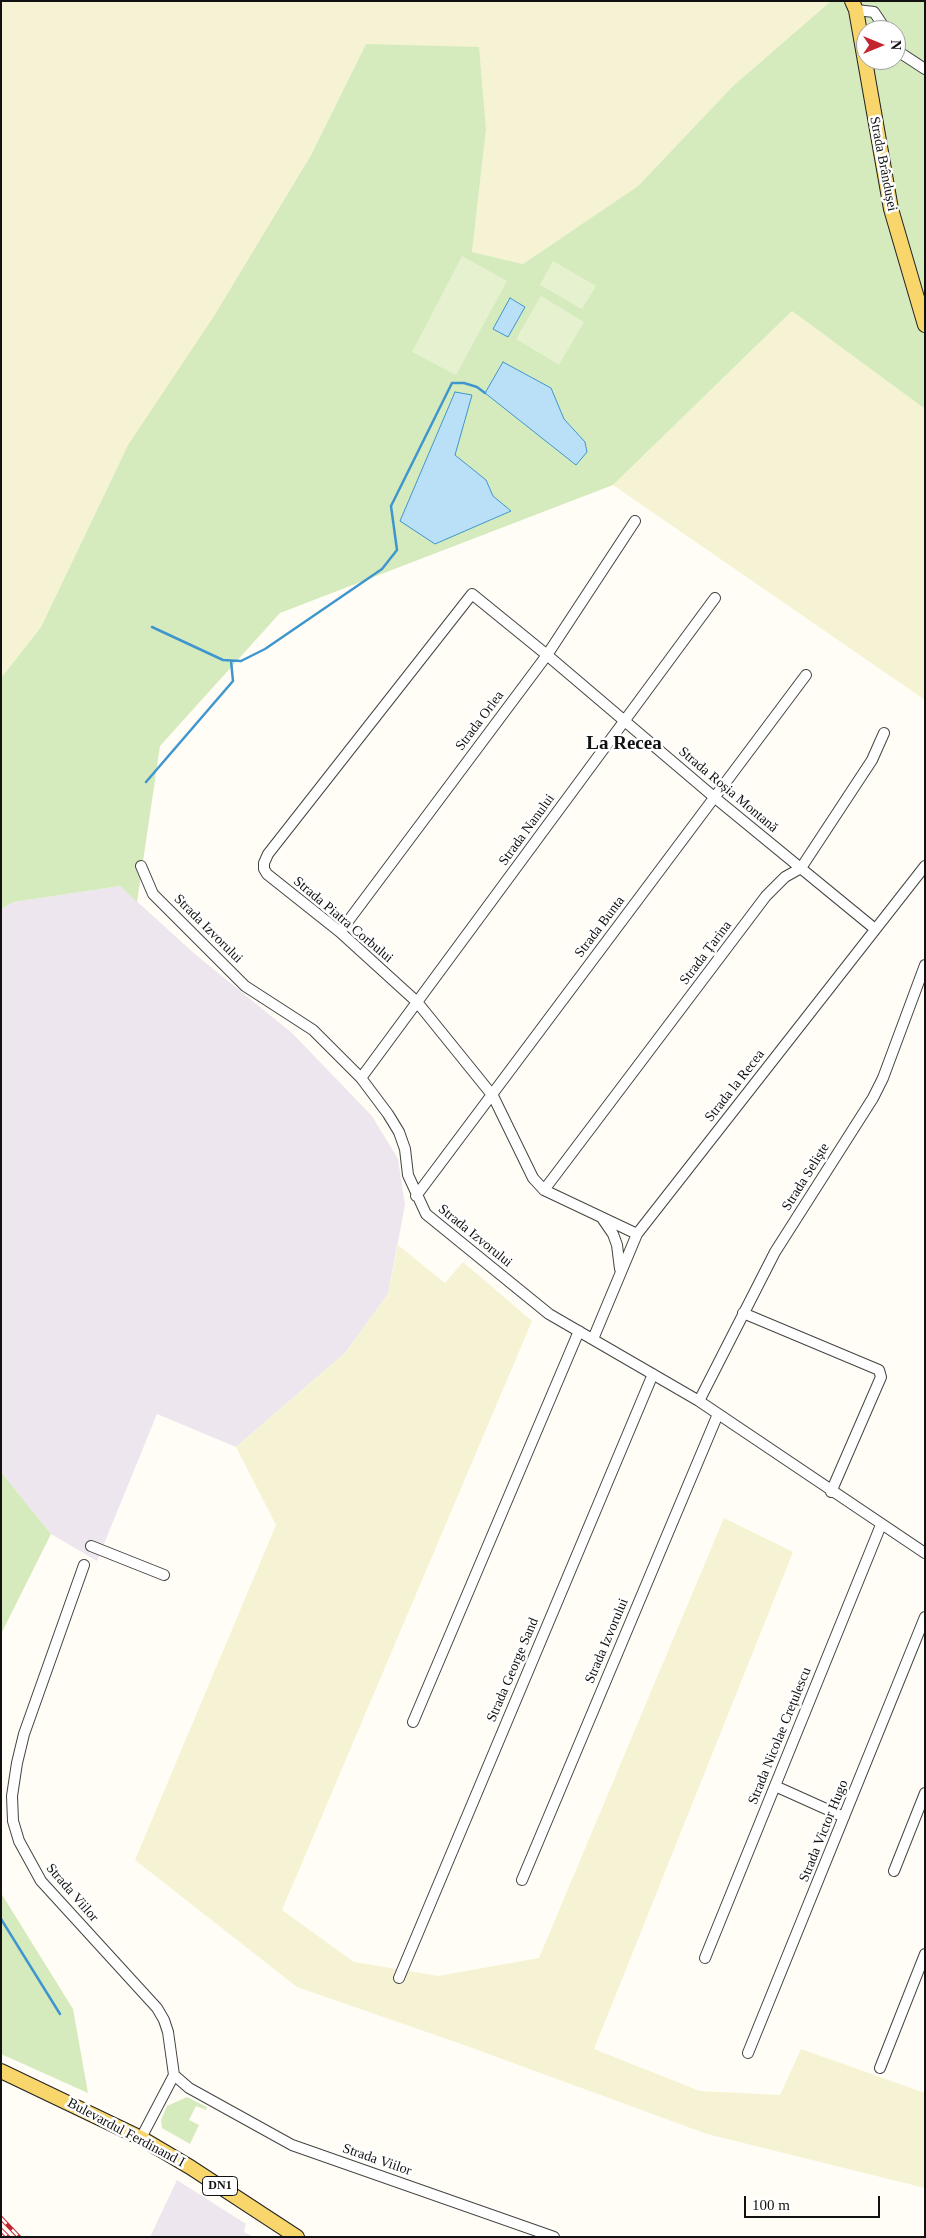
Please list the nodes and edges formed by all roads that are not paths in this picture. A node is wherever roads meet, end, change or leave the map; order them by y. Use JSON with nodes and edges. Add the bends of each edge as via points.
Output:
{"nodes":[{"id":1,"x":854,"y":6,"type":"edge"},
{"id":2,"x":879,"y":20,"type":"edge"},
{"id":3,"x":906,"y":57,"type":"edge"},
{"id":4,"x":925,"y":69,"type":"edge"},
{"id":5,"x":925,"y":325,"type":"edge"},
{"id":6,"x":635,"y":521,"type":"dead end"},
{"id":7,"x":472,"y":594,"type":"joint"},
{"id":8,"x":714,"y":598,"type":"dead end"},
{"id":9,"x":547,"y":655,"type":"junction"},
{"id":10,"x":806,"y":675,"type":"dead end"},
{"id":11,"x":625,"y":721,"type":"junction"},
{"id":12,"x":884,"y":732,"type":"dead end"},
{"id":13,"x":714,"y":798,"type":"junction"},
{"id":14,"x":141,"y":866,"type":"dead end"},
{"id":15,"x":925,"y":866,"type":"edge"},
{"id":16,"x":801,"y":868,"type":"junction"},
{"id":17,"x":875,"y":930,"type":"junction"},
{"id":18,"x":340,"y":932,"type":"junction"},
{"id":19,"x":925,"y":965,"type":"edge"},
{"id":20,"x":417,"y":1002,"type":"junction"},
{"id":21,"x":361,"y":1078,"type":"junction"},
{"id":22,"x":493,"y":1096,"type":"junction"},
{"id":23,"x":544,"y":1190,"type":"junction"},
{"id":24,"x":416,"y":1196,"type":"junction"},
{"id":25,"x":601,"y":1218,"type":"junction"},
{"id":26,"x":637,"y":1234,"type":"junction"},
{"id":27,"x":619,"y":1276,"type":"junction"},
{"id":28,"x":742,"y":1313,"type":"junction"},
{"id":29,"x":579,"y":1331,"type":"junction"},
{"id":30,"x":593,"y":1339,"type":"junction"},
{"id":31,"x":653,"y":1374,"type":"junction"},
{"id":32,"x":699,"y":1401,"type":"junction"},
{"id":33,"x":718,"y":1414,"type":"junction"},
{"id":34,"x":831,"y":1492,"type":"junction"},
{"id":35,"x":881,"y":1525,"type":"junction"},
{"id":36,"x":91,"y":1546,"type":"dead end"},
{"id":37,"x":925,"y":1553,"type":"edge"},
{"id":38,"x":84,"y":1564,"type":"dead end"},
{"id":39,"x":164,"y":1575,"type":"dead end"},
{"id":40,"x":925,"y":1617,"type":"edge"},
{"id":41,"x":413,"y":1722,"type":"dead end"},
{"id":42,"x":775,"y":1786,"type":"junction"},
{"id":43,"x":925,"y":1793,"type":"edge"},
{"id":44,"x":844,"y":1817,"type":"junction"},
{"id":45,"x":894,"y":1871,"type":"dead end"},
{"id":46,"x":522,"y":1880,"type":"dead end"},
{"id":47,"x":925,"y":1954,"type":"edge"},
{"id":48,"x":705,"y":1958,"type":"dead end"},
{"id":49,"x":400,"y":1978,"type":"dead end"},
{"id":50,"x":748,"y":2054,"type":"dead end"},
{"id":51,"x":880,"y":2068,"type":"dead end"},
{"id":52,"x":1,"y":2071,"type":"edge"},
{"id":53,"x":174,"y":2076,"type":"junction"},
{"id":54,"x":141,"y":2138,"type":"junction"},
{"id":55,"x":297,"y":2237,"type":"edge"},
{"id":56,"x":554,"y":2237,"type":"edge"}],
"edges":[{"from":1,"to":2,"type":"street","via":[[874,12]]},
{"from":1,"to":5,"type":"main road","name":"Strada Brândușei","via":[[891,209]]},
{"from":3,"to":4,"type":"street"},
{"from":6,"to":9,"type":"street","name":"Strada Orlea"},
{"from":7,"to":9,"type":"street","name":"Strada Roșia Montană"},
{"from":7,"to":18,"type":"street","name":"Strada Piatra Corbului","via":[[264,863],[267,874]]},
{"from":8,"to":11,"type":"street","name":"Strada Nanului"},
{"from":9,"to":11,"type":"street","name":"Strada Roșia Montană"},
{"from":9,"to":18,"type":"street","name":"Strada Orlea"},
{"from":10,"to":13,"type":"street","name":"Strada Bunta"},
{"from":11,"to":13,"type":"street","name":"Strada Roșia Montană"},
{"from":11,"to":20,"type":"street","name":"Strada Nanului"},
{"from":12,"to":16,"type":"street","name":"Strada Țarina","via":[[872,760]]},
{"from":13,"to":16,"type":"street","name":"Strada Roșia Montană"},
{"from":13,"to":22,"type":"street","name":"Strada Bunta"},
{"from":14,"to":21,"type":"street","name":"Strada Izvorului","via":[[153,894],[238,979],[313,1030]]},
{"from":15,"to":17,"type":"street","name":"Strada la Recea"},
{"from":16,"to":17,"type":"street","name":"Strada Roșia Montană"},
{"from":16,"to":23,"type":"street","name":"Strada Țarina","via":[[785,877],[766,896]]},
{"from":17,"to":26,"type":"street","name":"Strada la Recea"},
{"from":18,"to":20,"type":"street","name":"Strada Piatra Corbului"},
{"from":19,"to":28,"type":"street","name":"Strada Seliște","via":[[873,1098],[775,1252]]},
{"from":20,"to":21,"type":"street","name":"Strada Nanului"},
{"from":20,"to":22,"type":"street","name":"Strada Piatra Corbului"},
{"from":21,"to":24,"type":"street","name":"Strada Izvorului","via":[[399,1132],[408,1176]]},
{"from":22,"to":23,"type":"street","name":"Strada Piatra Corbului","via":[[534,1178]]},
{"from":22,"to":24,"type":"street","name":"Strada Bunta"},
{"from":23,"to":25,"type":"street","name":"Strada Piatra Corbului"},
{"from":24,"to":29,"type":"street","name":"Strada Izvorului","via":[[426,1214],[549,1314]]},
{"from":25,"to":26,"type":"street","name":"Strada Piatra Corbului"},
{"from":25,"to":27,"type":"street","via":[[618,1245]]},
{"from":26,"to":27,"type":"street","name":"Strada la Recea"},
{"from":27,"to":30,"type":"street","name":"Strada la Recea"},
{"from":28,"to":32,"type":"street","name":"Strada Seliște"},
{"from":28,"to":34,"type":"street","via":[[879,1370],[881,1377]]},
{"from":29,"to":30,"type":"street","name":"Strada Izvorului"},
{"from":29,"to":41,"type":"street"},
{"from":30,"to":31,"type":"street","name":"Strada Izvorului"},
{"from":31,"to":32,"type":"street","name":"Strada Izvorului"},
{"from":31,"to":49,"type":"street","name":"Strada George Sand"},
{"from":32,"to":33,"type":"street","name":"Strada Izvorului"},
{"from":33,"to":34,"type":"street","name":"Strada Izvorului"},
{"from":33,"to":46,"type":"street","name":"Strada Izvorului"},
{"from":34,"to":35,"type":"street","name":"Strada Izvorului"},
{"from":35,"to":37,"type":"street","name":"Strada Izvorului"},
{"from":35,"to":42,"type":"street","name":"Strada Nicolae Crețulescu"},
{"from":36,"to":39,"type":"street"},
{"from":38,"to":53,"type":"street","name":"Strada Viilor","via":[[24,1734],[12,1796],[14,1821],[19,1841],[41,1881],[157,2008],[168,2032]]},
{"from":40,"to":44,"type":"street","name":"Strada Victor Hugo"},
{"from":42,"to":44,"type":"street"},
{"from":42,"to":48,"type":"street","name":"Strada Nicolae Crețulescu"},
{"from":43,"to":45,"type":"street"},
{"from":44,"to":50,"type":"street","name":"Strada Victor Hugo"},
{"from":47,"to":51,"type":"street"},
{"from":52,"to":54,"type":"main road","name":"Bulevardul Ferdinand I","number":"DN1"},
{"from":53,"to":54,"type":"street"},
{"from":53,"to":56,"type":"street","name":"Strada Viilor","via":[[189,2088],[292,2145]]},
{"from":54,"to":55,"type":"main road","name":"Bulevardul Ferdinand I","number":"DN1"}]}
